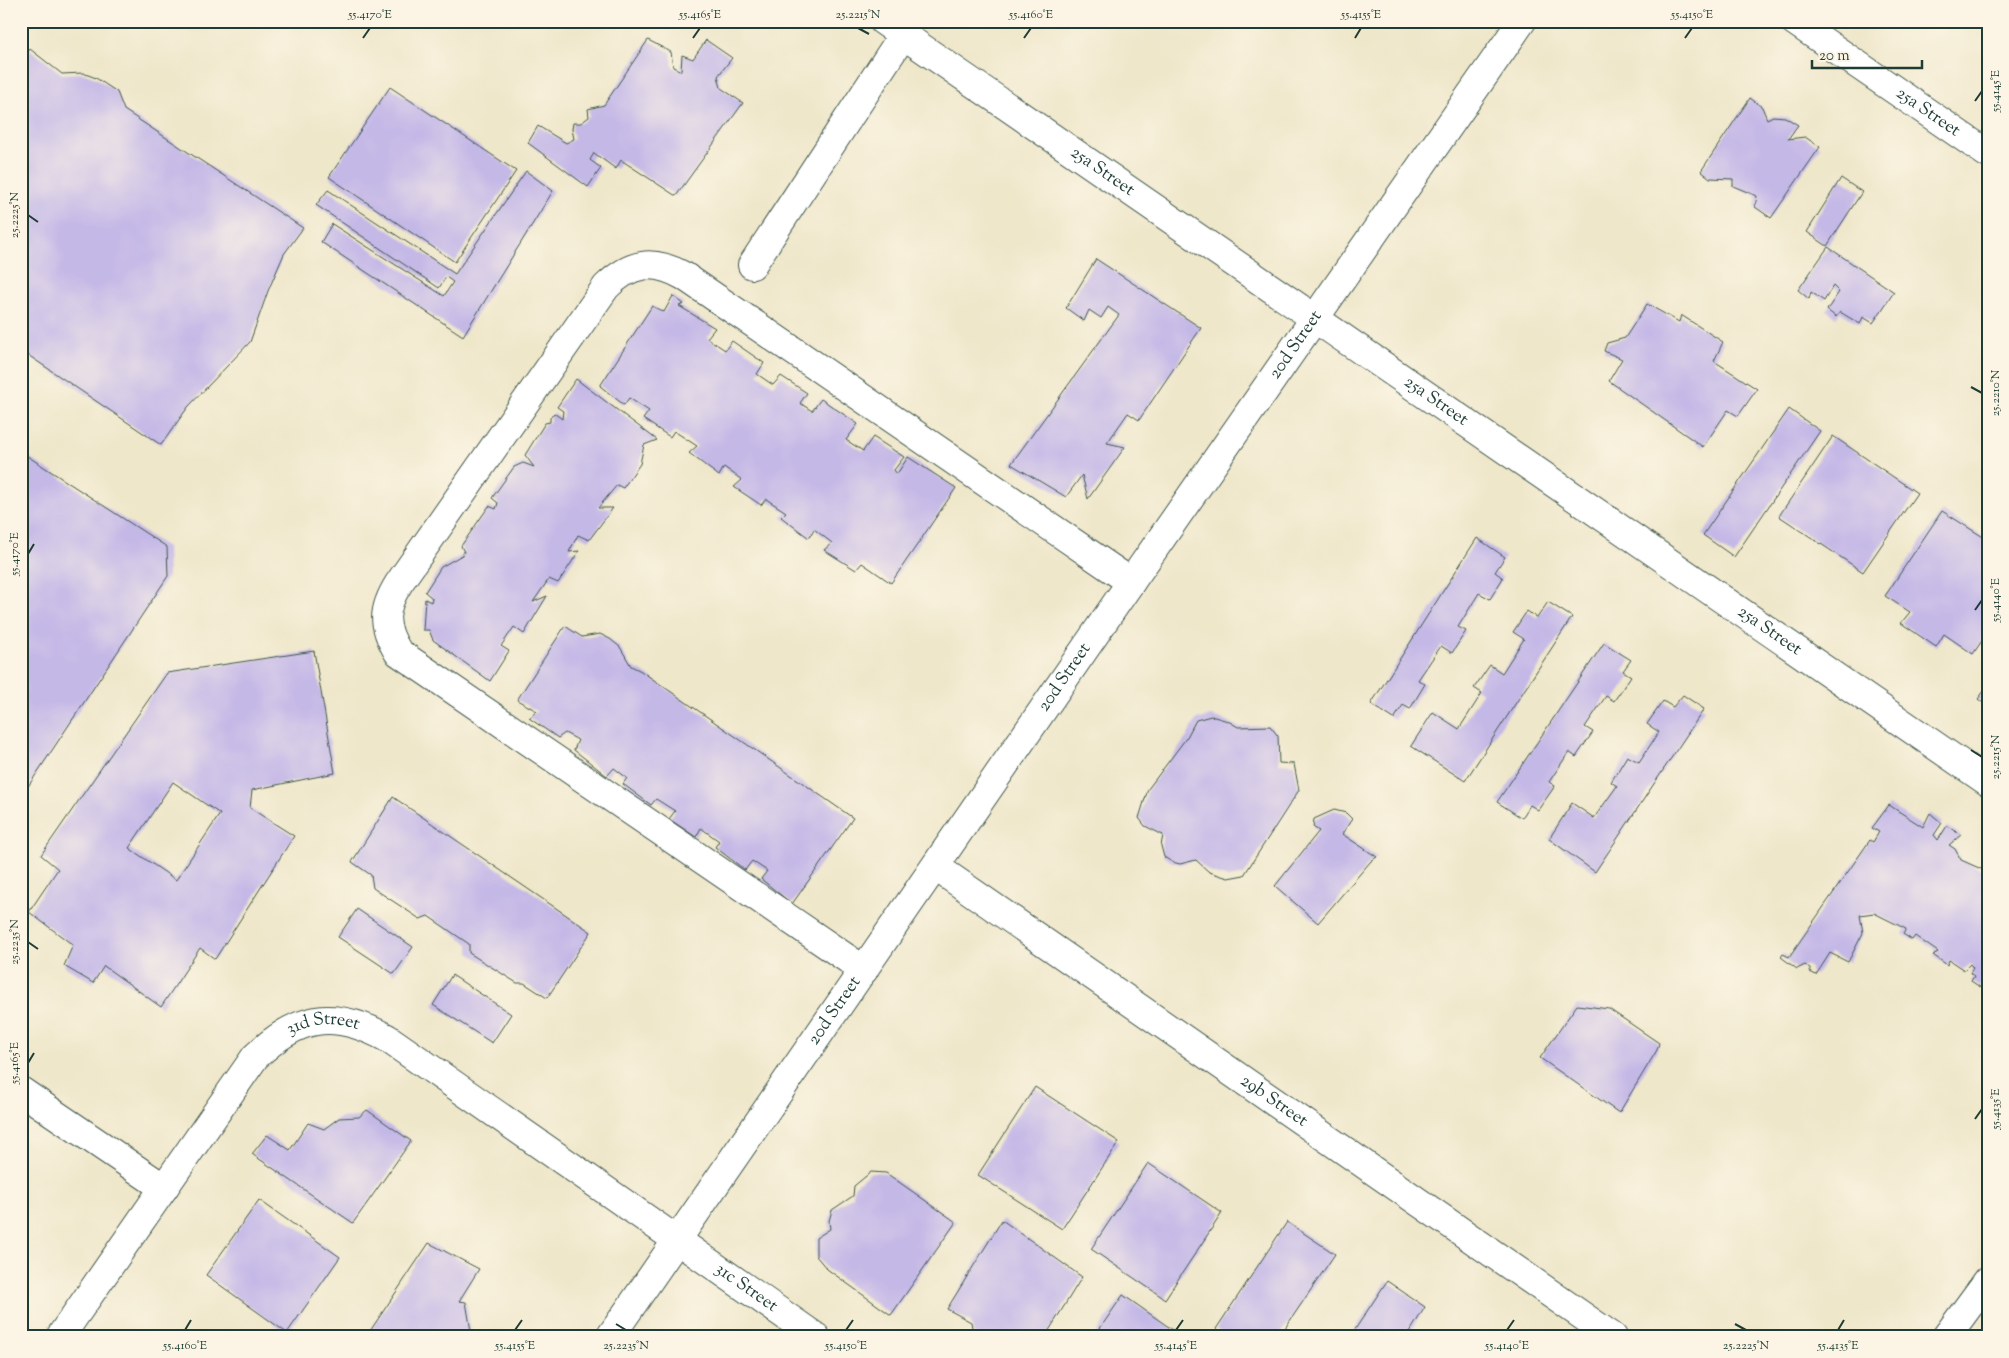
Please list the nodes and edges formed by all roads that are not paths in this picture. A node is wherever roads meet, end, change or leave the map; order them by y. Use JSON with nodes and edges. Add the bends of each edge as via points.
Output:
{"nodes":[{"id":1,"x":1522,"y":21,"type":"edge"},
{"id":2,"x":1794,"y":21,"type":"edge"},
{"id":3,"x":893,"y":28,"type":"edge"},
{"id":4,"x":1988,"y":154,"type":"edge"},
{"id":5,"x":752,"y":265,"type":"dead end"},
{"id":6,"x":1314,"y":320,"type":"junction"},
{"id":7,"x":1131,"y":582,"type":"junction"},
{"id":8,"x":1988,"y":782,"type":"edge"},
{"id":9,"x":936,"y":867,"type":"junction"},
{"id":10,"x":864,"y":970,"type":"junction"},
{"id":11,"x":21,"y":1091,"type":"edge"},
{"id":12,"x":164,"y":1188,"type":"junction"},
{"id":13,"x":678,"y":1239,"type":"junction"},
{"id":14,"x":1988,"y":1280,"type":"edge"},
{"id":15,"x":60,"y":1337,"type":"edge"},
{"id":16,"x":610,"y":1337,"type":"edge"},
{"id":17,"x":816,"y":1337,"type":"edge"},
{"id":18,"x":1612,"y":1337,"type":"edge"},
{"id":19,"x":1946,"y":1337,"type":"edge"}],
"edges":[{"from":1,"to":6,"type":"street","name":"20d Street"},
{"from":2,"to":4,"type":"street","name":"25a Street"},
{"from":3,"to":5,"type":"street"},
{"from":3,"to":6,"type":"street","name":"25a Street"},
{"from":6,"to":7,"type":"street","name":"20d Street"},
{"from":6,"to":8,"type":"street","name":"25a Street"},
{"from":7,"to":9,"type":"street","name":"20d Street"},
{"from":7,"to":10,"type":"street","via":[[684,276],[669,268],[652,265],[618,274],[606,287],[404,575],[388,599],[385,617],[388,636],[398,652]]},
{"from":9,"to":10,"type":"street","name":"20d Street"},
{"from":9,"to":18,"type":"street","name":"29b Street"},
{"from":10,"to":13,"type":"street","name":"20d Street"},
{"from":11,"to":12,"type":"street"},
{"from":12,"to":13,"type":"street","name":"31d Street","via":[[255,1057],[273,1040],[294,1027],[317,1021],[342,1021],[365,1027],[387,1038]]},
{"from":12,"to":15,"type":"street","name":"31d Street"},
{"from":13,"to":16,"type":"street","name":"20d Street"},
{"from":13,"to":17,"type":"street","name":"31c Street"},
{"from":14,"to":19,"type":"street"}]}
